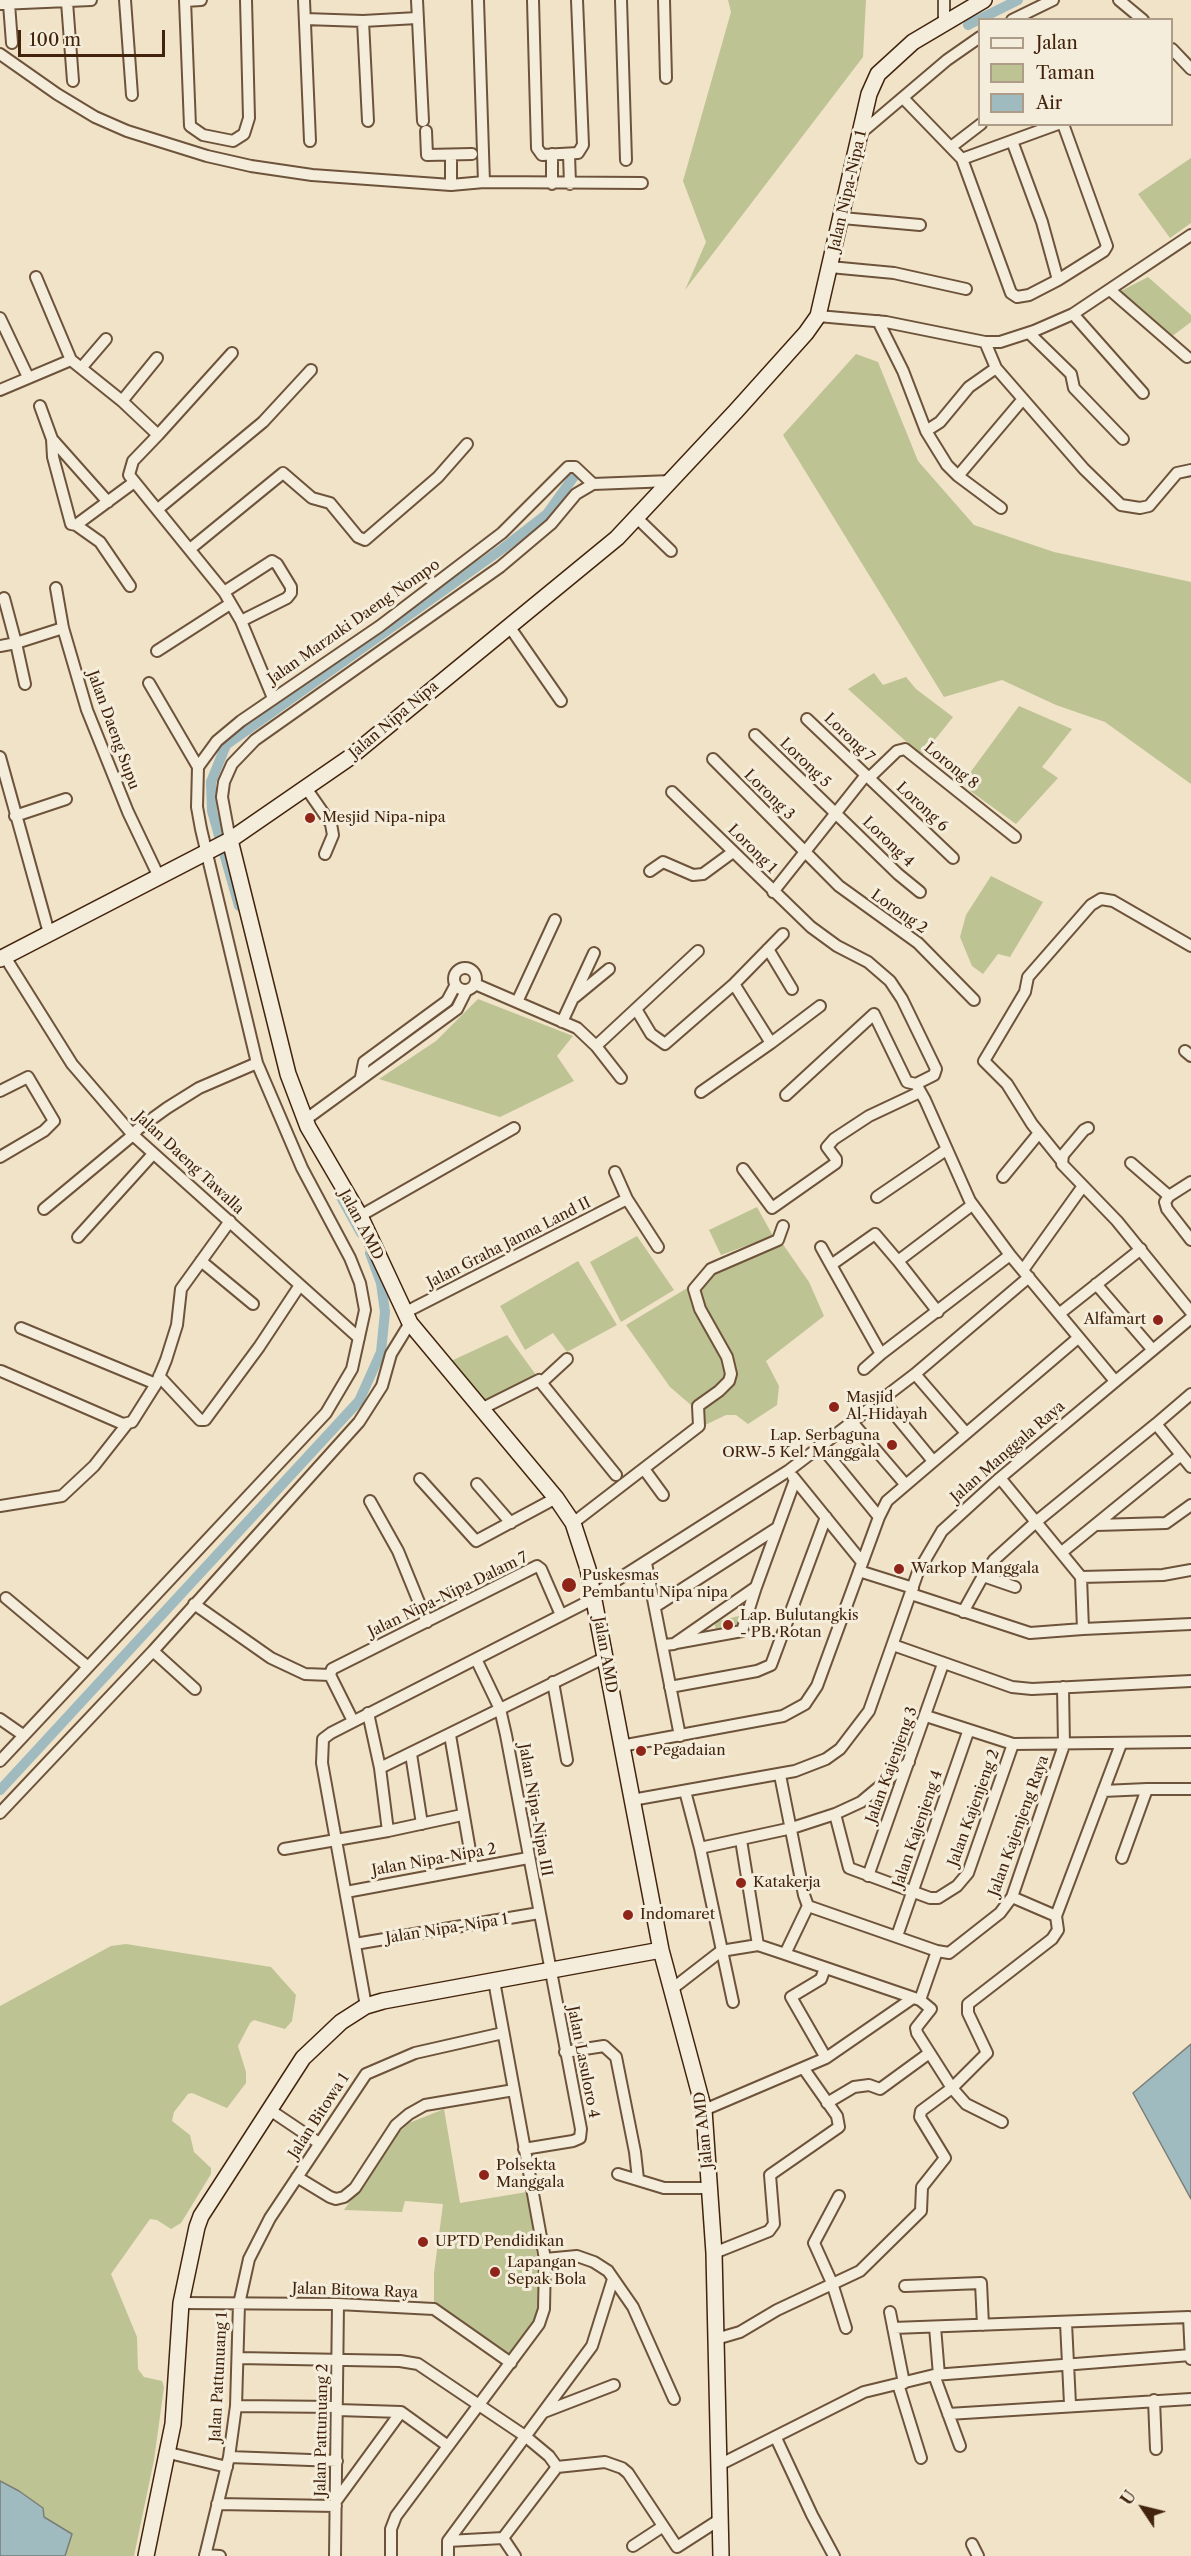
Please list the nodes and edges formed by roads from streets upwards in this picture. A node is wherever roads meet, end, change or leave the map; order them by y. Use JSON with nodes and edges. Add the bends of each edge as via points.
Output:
{"nodes":[{"id":1,"x":91,"y":0,"type":"edge"},
{"id":2,"x":125,"y":0,"type":"edge"},
{"id":3,"x":201,"y":0,"type":"edge"},
{"id":4,"x":243,"y":0,"type":"edge"},
{"id":5,"x":304,"y":0,"type":"edge"},
{"id":6,"x":417,"y":0,"type":"edge"},
{"id":7,"x":478,"y":0,"type":"edge"},
{"id":8,"x":533,"y":0,"type":"edge"},
{"id":9,"x":577,"y":0,"type":"edge"},
{"id":10,"x":621,"y":0,"type":"edge"},
{"id":11,"x":664,"y":0,"type":"edge"},
{"id":12,"x":944,"y":0,"type":"edge"},
{"id":13,"x":1053,"y":0,"type":"edge"},
{"id":14,"x":1119,"y":0,"type":"edge"},
{"id":15,"x":185,"y":1,"type":"edge"},
{"id":16,"x":67,"y":2,"type":"junction"},
{"id":17,"x":978,"y":2,"type":"edge"},
{"id":18,"x":5,"y":4,"type":"edge"},
{"id":19,"x":417,"y":18,"type":"junction"},
{"id":20,"x":1016,"y":18,"type":"edge"},
{"id":21,"x":1141,"y":18,"type":"edge"},
{"id":22,"x":305,"y":19,"type":"junction"},
{"id":23,"x":363,"y":21,"type":"junction"},
{"id":24,"x":944,"y":23,"type":"junction"},
{"id":25,"x":978,"y":38,"type":"edge"},
{"id":26,"x":12,"y":43,"type":"dead end"},
{"id":27,"x":1173,"y":50,"type":"edge"},
{"id":28,"x":0,"y":54,"type":"edge"},
{"id":29,"x":1191,"y":69,"type":"edge"},
{"id":30,"x":666,"y":78,"type":"dead end"},
{"id":31,"x":73,"y":81,"type":"dead end"},
{"id":32,"x":132,"y":95,"type":"dead end"},
{"id":33,"x":904,"y":99,"type":"junction"},
{"id":34,"x":368,"y":121,"type":"dead end"},
{"id":35,"x":978,"y":126,"type":"edge"},
{"id":36,"x":1053,"y":126,"type":"edge"},
{"id":37,"x":1064,"y":126,"type":"edge"},
{"id":38,"x":861,"y":134,"type":"junction"},
{"id":39,"x":221,"y":139,"type":"junction"},
{"id":40,"x":310,"y":141,"type":"dead end"},
{"id":41,"x":1012,"y":141,"type":"junction"},
{"id":42,"x":951,"y":147,"type":"junction"},
{"id":43,"x":472,"y":154,"type":"dead end"},
{"id":44,"x":552,"y":154,"type":"junction"},
{"id":45,"x":570,"y":154,"type":"junction"},
{"id":46,"x":452,"y":155,"type":"junction"},
{"id":47,"x":220,"y":159,"type":"junction"},
{"id":48,"x":962,"y":159,"type":"junction"},
{"id":49,"x":626,"y":160,"type":"dead end"},
{"id":50,"x":484,"y":182,"type":"junction"},
{"id":51,"x":642,"y":183,"type":"dead end"},
{"id":52,"x":552,"y":184,"type":"junction"},
{"id":53,"x":570,"y":184,"type":"junction"},
{"id":54,"x":451,"y":185,"type":"junction"},
{"id":55,"x":842,"y":218,"type":"junction"},
{"id":56,"x":920,"y":225,"type":"dead end"},
{"id":57,"x":1191,"y":235,"type":"edge"},
{"id":58,"x":830,"y":267,"type":"junction"},
{"id":59,"x":36,"y":277,"type":"dead end"},
{"id":60,"x":1058,"y":280,"type":"junction"},
{"id":61,"x":966,"y":290,"type":"dead end"},
{"id":62,"x":1110,"y":290,"type":"junction"},
{"id":63,"x":1073,"y":314,"type":"junction"},
{"id":64,"x":818,"y":316,"type":"junction"},
{"id":65,"x":0,"y":318,"type":"edge"},
{"id":66,"x":878,"y":321,"type":"junction"},
{"id":67,"x":1029,"y":333,"type":"junction"},
{"id":68,"x":106,"y":339,"type":"dead end"},
{"id":69,"x":985,"y":342,"type":"junction"},
{"id":70,"x":232,"y":353,"type":"dead end"},
{"id":71,"x":1186,"y":357,"type":"dead end"},
{"id":72,"x":157,"y":358,"type":"dead end"},
{"id":73,"x":71,"y":360,"type":"junction"},
{"id":74,"x":82,"y":367,"type":"junction"},
{"id":75,"x":996,"y":368,"type":"junction"},
{"id":76,"x":311,"y":370,"type":"dead end"},
{"id":77,"x":28,"y":377,"type":"junction"},
{"id":78,"x":0,"y":390,"type":"edge"},
{"id":79,"x":1143,"y":393,"type":"dead end"},
{"id":80,"x":1023,"y":399,"type":"junction"},
{"id":81,"x":122,"y":401,"type":"junction"},
{"id":82,"x":39,"y":406,"type":"dead end"},
{"id":83,"x":736,"y":409,"type":"joint"},
{"id":84,"x":926,"y":431,"type":"junction"},
{"id":85,"x":158,"y":435,"type":"junction"},
{"id":86,"x":52,"y":439,"type":"junction"},
{"id":87,"x":1123,"y":439,"type":"dead end"},
{"id":88,"x":467,"y":444,"type":"dead end"},
{"id":89,"x":1191,"y":470,"type":"edge"},
{"id":90,"x":958,"y":476,"type":"junction"},
{"id":91,"x":671,"y":481,"type":"junction"},
{"id":92,"x":133,"y":483,"type":"junction"},
{"id":93,"x":593,"y":484,"type":"junction"},
{"id":94,"x":108,"y":502,"type":"junction"},
{"id":95,"x":1001,"y":508,"type":"dead end"},
{"id":96,"x":158,"y":509,"type":"junction"},
{"id":97,"x":637,"y":518,"type":"junction"},
{"id":98,"x":76,"y":525,"type":"junction"},
{"id":99,"x":190,"y":549,"type":"junction"},
{"id":100,"x":671,"y":551,"type":"dead end"},
{"id":101,"x":130,"y":586,"type":"dead end"},
{"id":102,"x":56,"y":588,"type":"dead end"},
{"id":103,"x":224,"y":592,"type":"junction"},
{"id":104,"x":4,"y":598,"type":"dead end"},
{"id":105,"x":230,"y":604,"type":"junction"},
{"id":106,"x":241,"y":621,"type":"junction"},
{"id":107,"x":509,"y":626,"type":"junction"},
{"id":108,"x":63,"y":628,"type":"junction"},
{"id":109,"x":16,"y":642,"type":"junction"},
{"id":110,"x":0,"y":646,"type":"edge"},
{"id":111,"x":157,"y":651,"type":"dead end"},
{"id":112,"x":149,"y":683,"type":"dead end"},
{"id":113,"x":25,"y":684,"type":"dead end"},
{"id":114,"x":273,"y":698,"type":"junction"},
{"id":115,"x":561,"y":701,"type":"dead end"},
{"id":116,"x":807,"y":719,"type":"dead end"},
{"id":117,"x":754,"y":735,"type":"dead end"},
{"id":118,"x":0,"y":757,"type":"edge"},
{"id":119,"x":713,"y":759,"type":"dead end"},
{"id":120,"x":198,"y":767,"type":"junction"},
{"id":121,"x":868,"y":777,"type":"junction"},
{"id":122,"x":306,"y":788,"type":"junction"},
{"id":123,"x":672,"y":792,"type":"dead end"},
{"id":124,"x":66,"y":799,"type":"dead end"},
{"id":125,"x":836,"y":813,"type":"junction"},
{"id":126,"x":15,"y":816,"type":"junction"},
{"id":127,"x":1015,"y":837,"type":"dead end"},
{"id":128,"x":228,"y":841,"type":"junction"},
{"id":129,"x":208,"y":851,"type":"junction"},
{"id":130,"x":733,"y":852,"type":"junction"},
{"id":131,"x":804,"y":852,"type":"junction"},
{"id":132,"x":325,"y":854,"type":"dead end"},
{"id":133,"x":953,"y":858,"type":"dead end"},
{"id":134,"x":650,"y":871,"type":"dead end"},
{"id":135,"x":159,"y":877,"type":"junction"},
{"id":136,"x":773,"y":892,"type":"junction"},
{"id":137,"x":920,"y":892,"type":"dead end"},
{"id":138,"x":555,"y":920,"type":"dead end"},
{"id":139,"x":49,"y":933,"type":"junction"},
{"id":140,"x":783,"y":934,"type":"dead end"},
{"id":141,"x":1191,"y":946,"type":"edge"},
{"id":142,"x":768,"y":949,"type":"junction"},
{"id":143,"x":698,"y":951,"type":"dead end"},
{"id":144,"x":594,"y":953,"type":"dead end"},
{"id":145,"x":2,"y":958,"type":"edge"},
{"id":146,"x":609,"y":969,"type":"dead end"},
{"id":147,"x":734,"y":984,"type":"junction"},
{"id":148,"x":792,"y":989,"type":"dead end"},
{"id":149,"x":573,"y":999,"type":"junction"},
{"id":150,"x":974,"y":1000,"type":"dead end"},
{"id":151,"x":517,"y":1002,"type":"junction"},
{"id":152,"x":820,"y":1006,"type":"dead end"},
{"id":153,"x":636,"y":1009,"type":"junction"},
{"id":154,"x":562,"y":1022,"type":"junction"},
{"id":155,"x":619,"y":1025,"type":"junction"},
{"id":156,"x":645,"y":1026,"type":"junction"},
{"id":157,"x":771,"y":1043,"type":"junction"},
{"id":158,"x":596,"y":1046,"type":"junction"},
{"id":159,"x":257,"y":1063,"type":"junction"},
{"id":160,"x":621,"y":1078,"type":"dead end"},
{"id":161,"x":918,"y":1088,"type":"junction"},
{"id":162,"x":0,"y":1091,"type":"edge"},
{"id":163,"x":701,"y":1092,"type":"dead end"},
{"id":164,"x":786,"y":1095,"type":"dead end"},
{"id":165,"x":305,"y":1120,"type":"junction"},
{"id":166,"x":514,"y":1128,"type":"dead end"},
{"id":167,"x":1086,"y":1129,"type":"dead end"},
{"id":168,"x":1039,"y":1132,"type":"junction"},
{"id":169,"x":133,"y":1136,"type":"junction"},
{"id":170,"x":946,"y":1150,"type":"junction"},
{"id":171,"x":153,"y":1154,"type":"junction"},
{"id":172,"x":0,"y":1157,"type":"edge"},
{"id":173,"x":1061,"y":1160,"type":"junction"},
{"id":174,"x":1131,"y":1163,"type":"dead end"},
{"id":175,"x":743,"y":1169,"type":"dead end"},
{"id":176,"x":615,"y":1172,"type":"dead end"},
{"id":177,"x":1003,"y":1177,"type":"dead end"},
{"id":178,"x":1191,"y":1182,"type":"edge"},
{"id":179,"x":1083,"y":1186,"type":"junction"},
{"id":180,"x":1169,"y":1196,"type":"junction"},
{"id":181,"x":877,"y":1197,"type":"dead end"},
{"id":182,"x":627,"y":1199,"type":"junction"},
{"id":183,"x":968,"y":1208,"type":"dead end"},
{"id":184,"x":44,"y":1209,"type":"dead end"},
{"id":185,"x":360,"y":1216,"type":"junction"},
{"id":186,"x":230,"y":1221,"type":"junction"},
{"id":187,"x":783,"y":1226,"type":"dead end"},
{"id":188,"x":78,"y":1237,"type":"dead end"},
{"id":189,"x":1191,"y":1240,"type":"edge"},
{"id":190,"x":658,"y":1247,"type":"dead end"},
{"id":191,"x":821,"y":1247,"type":"dead end"},
{"id":192,"x":1141,"y":1249,"type":"junction"},
{"id":193,"x":1010,"y":1255,"type":"junction"},
{"id":194,"x":201,"y":1261,"type":"junction"},
{"id":195,"x":898,"y":1261,"type":"junction"},
{"id":196,"x":831,"y":1265,"type":"junction"},
{"id":197,"x":1026,"y":1274,"type":"junction"},
{"id":198,"x":1096,"y":1284,"type":"junction"},
{"id":199,"x":300,"y":1285,"type":"junction"},
{"id":200,"x":253,"y":1304,"type":"dead end"},
{"id":201,"x":938,"y":1312,"type":"junction"},
{"id":202,"x":1191,"y":1312,"type":"edge"},
{"id":203,"x":1059,"y":1314,"type":"junction"},
{"id":204,"x":407,"y":1318,"type":"junction"},
{"id":205,"x":1191,"y":1318,"type":"edge"},
{"id":206,"x":21,"y":1328,"type":"dead end"},
{"id":207,"x":359,"y":1338,"type":"junction"},
{"id":208,"x":1078,"y":1338,"type":"junction"},
{"id":209,"x":1152,"y":1349,"type":"junction"},
{"id":210,"x":880,"y":1354,"type":"junction"},
{"id":211,"x":567,"y":1359,"type":"dead end"},
{"id":212,"x":864,"y":1369,"type":"dead end"},
{"id":213,"x":0,"y":1371,"type":"edge"},
{"id":214,"x":915,"y":1374,"type":"junction"},
{"id":215,"x":158,"y":1380,"type":"junction"},
{"id":216,"x":1115,"y":1381,"type":"junction"},
{"id":217,"x":542,"y":1382,"type":"junction"},
{"id":218,"x":1191,"y":1394,"type":"edge"},
{"id":219,"x":882,"y":1399,"type":"junction"},
{"id":220,"x":483,"y":1408,"type":"junction"},
{"id":221,"x":852,"y":1422,"type":"junction"},
{"id":222,"x":128,"y":1424,"type":"junction"},
{"id":223,"x":1156,"y":1424,"type":"junction"},
{"id":224,"x":966,"y":1433,"type":"junction"},
{"id":225,"x":820,"y":1446,"type":"junction"},
{"id":226,"x":1181,"y":1455,"type":"junction"},
{"id":227,"x":933,"y":1461,"type":"junction"},
{"id":228,"x":1191,"y":1467,"type":"edge"},
{"id":229,"x":644,"y":1469,"type":"junction"},
{"id":230,"x":616,"y":1475,"type":"dead end"},
{"id":231,"x":792,"y":1475,"type":"junction"},
{"id":232,"x":1000,"y":1478,"type":"junction"},
{"id":233,"x":420,"y":1479,"type":"dead end"},
{"id":234,"x":477,"y":1484,"type":"dead end"},
{"id":235,"x":905,"y":1484,"type":"junction"},
{"id":236,"x":663,"y":1495,"type":"dead end"},
{"id":237,"x":556,"y":1498,"type":"junction"},
{"id":238,"x":370,"y":1501,"type":"dead end"},
{"id":239,"x":1191,"y":1505,"type":"edge"},
{"id":240,"x":0,"y":1506,"type":"edge"},
{"id":241,"x":879,"y":1516,"type":"junction"},
{"id":242,"x":826,"y":1517,"type":"junction"},
{"id":243,"x":1037,"y":1521,"type":"junction"},
{"id":244,"x":511,"y":1523,"type":"junction"},
{"id":245,"x":573,"y":1523,"type":"junction"},
{"id":246,"x":1096,"y":1526,"type":"junction"},
{"id":247,"x":777,"y":1528,"type":"junction"},
{"id":248,"x":1062,"y":1552,"type":"junction"},
{"id":249,"x":646,"y":1563,"type":"junction"},
{"id":250,"x":861,"y":1567,"type":"junction"},
{"id":251,"x":1191,"y":1570,"type":"edge"},
{"id":252,"x":983,"y":1576,"type":"junction"},
{"id":253,"x":1081,"y":1577,"type":"junction"},
{"id":254,"x":756,"y":1587,"type":"junction"},
{"id":255,"x":1016,"y":1587,"type":"dead end"},
{"id":256,"x":912,"y":1591,"type":"junction"},
{"id":257,"x":595,"y":1596,"type":"junction"},
{"id":258,"x":6,"y":1598,"type":"dead end"},
{"id":259,"x":194,"y":1604,"type":"junction"},
{"id":260,"x":656,"y":1606,"type":"junction"},
{"id":261,"x":963,"y":1612,"type":"junction"},
{"id":262,"x":561,"y":1615,"type":"junction"},
{"id":263,"x":427,"y":1622,"type":"junction"},
{"id":264,"x":1191,"y":1624,"type":"edge"},
{"id":265,"x":1083,"y":1629,"type":"junction"},
{"id":266,"x":669,"y":1644,"type":"junction"},
{"id":267,"x":893,"y":1646,"type":"junction"},
{"id":268,"x":153,"y":1651,"type":"junction"},
{"id":269,"x":604,"y":1658,"type":"junction"},
{"id":270,"x":476,"y":1659,"type":"junction"},
{"id":271,"x":943,"y":1664,"type":"junction"},
{"id":272,"x":87,"y":1666,"type":"junction"},
{"id":273,"x":331,"y":1676,"type":"junction"},
{"id":274,"x":1191,"y":1681,"type":"edge"},
{"id":275,"x":554,"y":1682,"type":"junction"},
{"id":276,"x":670,"y":1687,"type":"junction"},
{"id":277,"x":1064,"y":1688,"type":"junction"},
{"id":278,"x":195,"y":1689,"type":"dead end"},
{"id":279,"x":500,"y":1709,"type":"junction"},
{"id":280,"x":368,"y":1713,"type":"junction"},
{"id":281,"x":926,"y":1716,"type":"junction"},
{"id":282,"x":0,"y":1719,"type":"edge"},
{"id":283,"x":353,"y":1721,"type":"junction"},
{"id":284,"x":968,"y":1732,"type":"junction"},
{"id":285,"x":23,"y":1735,"type":"junction"},
{"id":286,"x":450,"y":1735,"type":"junction"},
{"id":287,"x":680,"y":1736,"type":"junction"},
{"id":288,"x":1191,"y":1742,"type":"edge"},
{"id":289,"x":1013,"y":1744,"type":"junction"},
{"id":290,"x":1120,"y":1744,"type":"junction"},
{"id":291,"x":1064,"y":1745,"type":"junction"},
{"id":292,"x":621,"y":1746,"type":"junction"},
{"id":293,"x":411,"y":1754,"type":"junction"},
{"id":294,"x":567,"y":1760,"type":"dead end"},
{"id":295,"x":0,"y":1761,"type":"edge"},
{"id":296,"x":909,"y":1762,"type":"junction"},
{"id":297,"x":380,"y":1768,"type":"junction"},
{"id":298,"x":780,"y":1775,"type":"junction"},
{"id":299,"x":1148,"y":1789,"type":"junction"},
{"id":300,"x":1191,"y":1789,"type":"edge"},
{"id":301,"x":685,"y":1791,"type":"junction"},
{"id":302,"x":1103,"y":1791,"type":"junction"},
{"id":303,"x":632,"y":1800,"type":"junction"},
{"id":304,"x":0,"y":1813,"type":"edge"},
{"id":305,"x":835,"y":1814,"type":"junction"},
{"id":306,"x":462,"y":1815,"type":"junction"},
{"id":307,"x":422,"y":1824,"type":"junction"},
{"id":308,"x":792,"y":1828,"type":"junction"},
{"id":309,"x":388,"y":1831,"type":"junction"},
{"id":310,"x":337,"y":1838,"type":"junction"},
{"id":311,"x":741,"y":1840,"type":"junction"},
{"id":312,"x":700,"y":1848,"type":"junction"},
{"id":313,"x":284,"y":1849,"type":"dead end"},
{"id":314,"x":528,"y":1858,"type":"junction"},
{"id":315,"x":1122,"y":1858,"type":"dead end"},
{"id":316,"x":473,"y":1868,"type":"junction"},
{"id":317,"x":868,"y":1875,"type":"junction"},
{"id":318,"x":346,"y":1892,"type":"junction"},
{"id":319,"x":912,"y":1892,"type":"junction"},
{"id":320,"x":1012,"y":1897,"type":"junction"},
{"id":321,"x":808,"y":1906,"type":"junction"},
{"id":322,"x":539,"y":1913,"type":"junction"},
{"id":323,"x":1056,"y":1916,"type":"junction"},
{"id":324,"x":897,"y":1936,"type":"junction"},
{"id":325,"x":355,"y":1944,"type":"junction"},
{"id":326,"x":758,"y":1945,"type":"junction"},
{"id":327,"x":661,"y":1950,"type":"junction"},
{"id":328,"x":721,"y":1951,"type":"junction"},
{"id":329,"x":937,"y":1951,"type":"junction"},
{"id":330,"x":785,"y":1954,"type":"junction"},
{"id":331,"x":825,"y":1968,"type":"junction"},
{"id":332,"x":552,"y":1970,"type":"junction"},
{"id":333,"x":494,"y":1981,"type":"junction"},
{"id":334,"x":672,"y":1989,"type":"junction"},
{"id":335,"x":917,"y":1999,"type":"junction"},
{"id":336,"x":733,"y":2002,"type":"dead end"},
{"id":337,"x":366,"y":2006,"type":"junction"},
{"id":338,"x":503,"y":2033,"type":"junction"},
{"id":339,"x":565,"y":2052,"type":"junction"},
{"id":340,"x":928,"y":2054,"type":"junction"},
{"id":341,"x":826,"y":2058,"type":"junction"},
{"id":342,"x":804,"y":2069,"type":"junction"},
{"id":343,"x":952,"y":2088,"type":"junction"},
{"id":344,"x":514,"y":2090,"type":"junction"},
{"id":345,"x":827,"y":2103,"type":"junction"},
{"id":346,"x":270,"y":2110,"type":"junction"},
{"id":347,"x":704,"y":2110,"type":"junction"},
{"id":348,"x":1002,"y":2122,"type":"dead end"},
{"id":349,"x":319,"y":2143,"type":"junction"},
{"id":350,"x":524,"y":2150,"type":"junction"},
{"id":351,"x":618,"y":2174,"type":"dead end"},
{"id":352,"x":297,"y":2177,"type":"junction"},
{"id":353,"x":638,"y":2179,"type":"junction"},
{"id":354,"x":709,"y":2188,"type":"junction"},
{"id":355,"x":839,"y":2196,"type":"dead end"},
{"id":356,"x":714,"y":2253,"type":"junction"},
{"id":357,"x":545,"y":2259,"type":"junction"},
{"id":358,"x":613,"y":2279,"type":"junction"},
{"id":359,"x":832,"y":2283,"type":"junction"},
{"id":360,"x":905,"y":2286,"type":"dead end"},
{"id":361,"x":181,"y":2303,"type":"junction"},
{"id":362,"x":239,"y":2304,"type":"junction"},
{"id":363,"x":338,"y":2304,"type":"junction"},
{"id":364,"x":890,"y":2312,"type":"dead end"},
{"id":365,"x":1066,"y":2324,"type":"junction"},
{"id":366,"x":983,"y":2325,"type":"junction"},
{"id":367,"x":935,"y":2327,"type":"junction"},
{"id":368,"x":846,"y":2328,"type":"dead end"},
{"id":369,"x":893,"y":2328,"type":"junction"},
{"id":370,"x":716,"y":2339,"type":"junction"},
{"id":371,"x":1191,"y":2356,"type":"edge"},
{"id":372,"x":238,"y":2358,"type":"junction"},
{"id":373,"x":338,"y":2359,"type":"junction"},
{"id":374,"x":510,"y":2363,"type":"junction"},
{"id":375,"x":1068,"y":2365,"type":"junction"},
{"id":376,"x":937,"y":2375,"type":"junction"},
{"id":377,"x":901,"y":2384,"type":"junction"},
{"id":378,"x":614,"y":2385,"type":"dead end"},
{"id":379,"x":674,"y":2399,"type":"dead end"},
{"id":380,"x":1191,"y":2399,"type":"edge"},
{"id":381,"x":1154,"y":2400,"type":"junction"},
{"id":382,"x":1070,"y":2404,"type":"junction"},
{"id":383,"x":236,"y":2406,"type":"junction"},
{"id":384,"x":479,"y":2406,"type":"junction"},
{"id":385,"x":337,"y":2409,"type":"junction"},
{"id":386,"x":401,"y":2412,"type":"junction"},
{"id":387,"x":543,"y":2412,"type":"junction"},
{"id":388,"x":948,"y":2414,"type":"junction"},
{"id":389,"x":525,"y":2436,"type":"junction"},
{"id":390,"x":776,"y":2438,"type":"junction"},
{"id":391,"x":448,"y":2446,"type":"junction"},
{"id":392,"x":960,"y":2446,"type":"dead end"},
{"id":393,"x":1156,"y":2449,"type":"dead end"},
{"id":394,"x":169,"y":2453,"type":"junction"},
{"id":395,"x":921,"y":2458,"type":"dead end"},
{"id":396,"x":337,"y":2461,"type":"junction"},
{"id":397,"x":228,"y":2462,"type":"junction"},
{"id":398,"x":721,"y":2464,"type":"junction"},
{"id":399,"x":556,"y":2467,"type":"junction"},
{"id":400,"x":336,"y":2504,"type":"junction"},
{"id":401,"x":217,"y":2505,"type":"junction"},
{"id":402,"x":719,"y":2520,"type":"junction"},
{"id":403,"x":662,"y":2527,"type":"junction"},
{"id":404,"x":503,"y":2538,"type":"junction"},
{"id":405,"x":448,"y":2541,"type":"junction"},
{"id":406,"x":972,"y":2544,"type":"dead end"},
{"id":407,"x":633,"y":2546,"type":"dead end"},
{"id":408,"x":146,"y":2556,"type":"edge"},
{"id":409,"x":205,"y":2556,"type":"edge"},
{"id":410,"x":220,"y":2556,"type":"edge"},
{"id":411,"x":335,"y":2556,"type":"edge"},
{"id":412,"x":391,"y":2556,"type":"edge"},
{"id":413,"x":448,"y":2556,"type":"edge"},
{"id":414,"x":515,"y":2556,"type":"edge"},
{"id":415,"x":721,"y":2556,"type":"edge"},
{"id":416,"x":834,"y":2556,"type":"edge"},
{"id":417,"x":978,"y":2556,"type":"edge"}],
"edges":[{"from":1,"to":16,"type":"street"},
{"from":2,"to":32,"type":"street"},
{"from":3,"to":15,"type":"street"},
{"from":4,"to":39,"type":"street","via":[[249,118],[247,129],[238,139]]},
{"from":5,"to":22,"type":"street"},
{"from":6,"to":19,"type":"street"},
{"from":7,"to":50,"type":"street"},
{"from":8,"to":44,"type":"street","via":[[537,148],[542,155]]},
{"from":9,"to":45,"type":"street","via":[[583,146],[578,153]]},
{"from":10,"to":49,"type":"street"},
{"from":11,"to":30,"type":"street"},
{"from":12,"to":24,"type":"street"},
{"from":13,"to":20,"type":"street"},
{"from":14,"to":21,"type":"street"},
{"from":15,"to":39,"type":"street","via":[[188,120],[196,132]]},
{"from":16,"to":18,"type":"street"},
{"from":16,"to":31,"type":"street"},
{"from":17,"to":24,"type":"street","name":"Jalan Nipa-Nipa 1"},
{"from":18,"to":26,"type":"street"},
{"from":19,"to":23,"type":"street"},
{"from":19,"to":46,"type":"street","via":[[428,155]]},
{"from":22,"to":23,"type":"street"},
{"from":22,"to":40,"type":"street"},
{"from":23,"to":34,"type":"street"},
{"from":24,"to":38,"type":"street","name":"Jalan Nipa-Nipa 1","via":[[913,42],[878,74],[869,94]]},
{"from":25,"to":33,"type":"street"},
{"from":27,"to":29,"type":"street"},
{"from":28,"to":47,"type":"street","via":[[95,117],[127,131]]},
{"from":33,"to":38,"type":"street"},
{"from":33,"to":42,"type":"street"},
{"from":35,"to":42,"type":"street"},
{"from":36,"to":41,"type":"street"},
{"from":37,"to":60,"type":"street","via":[[1107,246]]},
{"from":38,"to":55,"type":"street","name":"Jalan Nipa-Nipa 1"},
{"from":39,"to":47,"type":"street"},
{"from":41,"to":48,"type":"street"},
{"from":41,"to":60,"type":"street","via":[[1045,231]]},
{"from":42,"to":48,"type":"street"},
{"from":43,"to":46,"type":"street"},
{"from":44,"to":45,"type":"street"},
{"from":44,"to":52,"type":"street"},
{"from":45,"to":53,"type":"street"},
{"from":46,"to":54,"type":"street"},
{"from":47,"to":54,"type":"street","via":[[312,175]]},
{"from":48,"to":60,"type":"street","via":[[1011,293],[1017,297],[1029,295]]},
{"from":50,"to":52,"type":"street"},
{"from":50,"to":54,"type":"street"},
{"from":51,"to":53,"type":"street"},
{"from":52,"to":53,"type":"street"},
{"from":55,"to":56,"type":"street"},
{"from":55,"to":58,"type":"street","name":"Jalan Nipa-Nipa 1"},
{"from":57,"to":62,"type":"street"},
{"from":58,"to":61,"type":"street","via":[[894,273]]},
{"from":58,"to":64,"type":"street","name":"Jalan Nipa-Nipa 1"},
{"from":59,"to":73,"type":"street"},
{"from":62,"to":63,"type":"street"},
{"from":62,"to":71,"type":"street"},
{"from":63,"to":67,"type":"street"},
{"from":63,"to":79,"type":"street"},
{"from":64,"to":66,"type":"street"},
{"from":64,"to":83,"type":"street","name":"Jalan Nipa-Nipa 1"},
{"from":65,"to":77,"type":"street"},
{"from":66,"to":69,"type":"street"},
{"from":66,"to":84,"type":"street","via":[[903,370]]},
{"from":67,"to":69,"type":"street","via":[[1000,342]]},
{"from":67,"to":87,"type":"street","via":[[1071,374],[1074,388]]},
{"from":68,"to":74,"type":"street"},
{"from":69,"to":75,"type":"street"},
{"from":70,"to":85,"type":"street"},
{"from":72,"to":81,"type":"street"},
{"from":73,"to":74,"type":"street"},
{"from":73,"to":77,"type":"street"},
{"from":74,"to":81,"type":"street"},
{"from":75,"to":80,"type":"street"},
{"from":75,"to":84,"type":"street","via":[[969,387],[940,422]]},
{"from":76,"to":96,"type":"street","via":[[263,422]]},
{"from":77,"to":78,"type":"street"},
{"from":80,"to":89,"type":"street","via":[[1098,484],[1122,505],[1149,506],[1177,473]]},
{"from":80,"to":90,"type":"street"},
{"from":81,"to":85,"type":"street"},
{"from":82,"to":86,"type":"street"},
{"from":83,"to":91,"type":"street","name":"Jalan Nipa Nipa"},
{"from":84,"to":90,"type":"street"},
{"from":85,"to":92,"type":"street","via":[[131,464],[129,475]]},
{"from":86,"to":94,"type":"street"},
{"from":86,"to":98,"type":"street","via":[[52,457],[70,523]]},
{"from":88,"to":99,"type":"street","via":[[438,477],[365,540],[358,537],[333,506],[312,498],[283,473]]},
{"from":90,"to":95,"type":"street"},
{"from":91,"to":93,"type":"street"},
{"from":91,"to":97,"type":"street","name":"Jalan Nipa Nipa"},
{"from":92,"to":94,"type":"street"},
{"from":92,"to":96,"type":"street"},
{"from":93,"to":114,"type":"street","name":"Jalan Marzuki Daeng Nompo","via":[[579,470],[568,467],[492,540],[380,626]]},
{"from":93,"to":128,"type":"street","via":[[576,494],[551,524],[500,567],[243,751],[224,782]]},
{"from":94,"to":98,"type":"street"},
{"from":96,"to":99,"type":"street"},
{"from":97,"to":100,"type":"street"},
{"from":97,"to":107,"type":"street","name":"Jalan Nipa Nipa"},
{"from":98,"to":101,"type":"street","via":[[100,542]]},
{"from":99,"to":103,"type":"street"},
{"from":102,"to":108,"type":"street","name":"Jalan Daeng Supu"},
{"from":103,"to":105,"type":"street"},
{"from":103,"to":106,"type":"street","via":[[272,561],[291,587],[287,598]]},
{"from":104,"to":109,"type":"street"},
{"from":105,"to":106,"type":"street"},
{"from":105,"to":111,"type":"street"},
{"from":106,"to":114,"type":"street"},
{"from":107,"to":115,"type":"street"},
{"from":107,"to":122,"type":"street","name":"Jalan Nipa Nipa","via":[[350,758]]},
{"from":108,"to":109,"type":"street"},
{"from":108,"to":135,"type":"street","name":"Jalan Daeng Supu","via":[[93,727]]},
{"from":109,"to":110,"type":"street"},
{"from":109,"to":113,"type":"street"},
{"from":112,"to":120,"type":"street"},
{"from":114,"to":120,"type":"street","name":"Jalan Marzuki Daeng Nompo","via":[[217,741]]},
{"from":116,"to":121,"type":"street","name":"Lorong 7"},
{"from":117,"to":125,"type":"street","name":"Lorong 5"},
{"from":118,"to":126,"type":"street"},
{"from":119,"to":131,"type":"street","name":"Lorong 3"},
{"from":120,"to":129,"type":"street","via":[[196,807]]},
{"from":121,"to":125,"type":"street"},
{"from":121,"to":127,"type":"street","name":"Lorong 8","via":[[897,751],[905,749]]},
{"from":121,"to":133,"type":"street","name":"Lorong 6"},
{"from":122,"to":128,"type":"street","name":"Jalan Nipa Nipa"},
{"from":122,"to":132,"type":"street","via":[[331,824],[333,835]]},
{"from":123,"to":130,"type":"street","name":"Lorong 1"},
{"from":124,"to":126,"type":"street"},
{"from":125,"to":131,"type":"street"},
{"from":125,"to":137,"type":"street","name":"Lorong 4"},
{"from":126,"to":139,"type":"street"},
{"from":128,"to":129,"type":"street","name":"Jalan Nipa Nipa"},
{"from":128,"to":165,"type":"street","name":"Jalan AMD","via":[[288,1074]]},
{"from":129,"to":135,"type":"street","name":"Jalan Nipa Nipa"},
{"from":129,"to":159,"type":"street"},
{"from":130,"to":134,"type":"street","via":[[703,874],[663,862]]},
{"from":130,"to":136,"type":"street","name":"Lorong 1"},
{"from":131,"to":136,"type":"street"},
{"from":131,"to":150,"type":"street","name":"Lorong 2","via":[[854,899],[918,943]]},
{"from":135,"to":139,"type":"street","name":"Jalan Nipa Nipa"},
{"from":136,"to":161,"type":"street","name":"Lorong 1","via":[[811,927],[868,962],[890,981],[936,1069],[934,1076]]},
{"from":138,"to":151,"type":"street"},
{"from":139,"to":145,"type":"street","name":"Jalan Nipa Nipa"},
{"from":140,"to":142,"type":"street"},
{"from":141,"to":168,"type":"street","via":[[1113,901],[1101,899],[1091,905],[1033,972],[984,1061],[1007,1084]]},
{"from":142,"to":147,"type":"street"},
{"from":142,"to":148,"type":"street"},
{"from":143,"to":153,"type":"street"},
{"from":144,"to":149,"type":"street"},
{"from":145,"to":169,"type":"street","name":"Jalan Daeng Tawalla","via":[[72,1064]]},
{"from":146,"to":149,"type":"street"},
{"from":147,"to":156,"type":"street","via":[[665,1044]]},
{"from":147,"to":157,"type":"street"},
{"from":149,"to":154,"type":"street"},
{"from":151,"to":154,"type":"street"},
{"from":151,"to":165,"type":"street","via":[[465,987],[457,1009]]},
{"from":152,"to":157,"type":"street"},
{"from":153,"to":155,"type":"street"},
{"from":153,"to":156,"type":"street"},
{"from":154,"to":158,"type":"street","via":[[577,1028]]},
{"from":155,"to":156,"type":"street"},
{"from":155,"to":158,"type":"street"},
{"from":157,"to":163,"type":"street"},
{"from":158,"to":160,"type":"street"},
{"from":159,"to":169,"type":"street","via":[[199,1088]]},
{"from":159,"to":207,"type":"street","via":[[302,1168],[360,1283],[365,1310]]},
{"from":161,"to":164,"type":"street","via":[[906,1079],[874,1014]]},
{"from":161,"to":170,"type":"street"},
{"from":161,"to":175,"type":"street","via":[[834,1139],[827,1147],[836,1163],[772,1208]]},
{"from":162,"to":172,"type":"street","via":[[28,1077],[54,1121]]},
{"from":165,"to":185,"type":"street","name":"Jalan AMD"},
{"from":166,"to":185,"type":"street"},
{"from":167,"to":173,"type":"street"},
{"from":168,"to":173,"type":"street"},
{"from":168,"to":177,"type":"street"},
{"from":169,"to":171,"type":"street","name":"Jalan Daeng Tawalla"},
{"from":169,"to":184,"type":"street"},
{"from":170,"to":181,"type":"street"},
{"from":170,"to":193,"type":"street","via":[[970,1201]]},
{"from":171,"to":186,"type":"street","name":"Jalan Daeng Tawalla"},
{"from":171,"to":188,"type":"street"},
{"from":173,"to":179,"type":"street"},
{"from":174,"to":180,"type":"street"},
{"from":176,"to":182,"type":"street"},
{"from":178,"to":180,"type":"street"},
{"from":179,"to":192,"type":"street"},
{"from":179,"to":197,"type":"street"},
{"from":180,"to":189,"type":"street","via":[[1165,1202],[1167,1209]]},
{"from":182,"to":190,"type":"street"},
{"from":182,"to":204,"type":"street","name":"Jalan Graha Janna Land II"},
{"from":183,"to":195,"type":"street"},
{"from":185,"to":204,"type":"street","name":"Jalan AMD"},
{"from":186,"to":194,"type":"street"},
{"from":186,"to":199,"type":"street","name":"Jalan Daeng Tawalla"},
{"from":187,"to":229,"type":"street","via":[[778,1240],[711,1269],[697,1284],[694,1294],[727,1357],[730,1378],[698,1406],[699,1426]]},
{"from":191,"to":196,"type":"street"},
{"from":192,"to":198,"type":"street"},
{"from":192,"to":202,"type":"street"},
{"from":193,"to":197,"type":"street"},
{"from":193,"to":201,"type":"street"},
{"from":194,"to":200,"type":"street"},
{"from":194,"to":215,"type":"street","via":[[181,1288],[177,1325]]},
{"from":195,"to":196,"type":"street","via":[[875,1234]]},
{"from":195,"to":201,"type":"street"},
{"from":196,"to":210,"type":"street"},
{"from":197,"to":203,"type":"street"},
{"from":197,"to":214,"type":"street"},
{"from":198,"to":203,"type":"street"},
{"from":198,"to":209,"type":"street"},
{"from":199,"to":207,"type":"street","name":"Jalan Daeng Tawalla"},
{"from":199,"to":215,"type":"street","via":[[205,1420],[200,1420]]},
{"from":201,"to":210,"type":"street"},
{"from":203,"to":208,"type":"street"},
{"from":204,"to":220,"type":"street","name":"Jalan AMD"},
{"from":204,"to":259,"type":"street","via":[[381,1386],[359,1422]]},
{"from":205,"to":209,"type":"street","name":"Jalan Manggala Raya"},
{"from":206,"to":215,"type":"street"},
{"from":207,"to":272,"type":"street","via":[[352,1369],[326,1413]]},
{"from":208,"to":216,"type":"street"},
{"from":208,"to":224,"type":"street"},
{"from":209,"to":216,"type":"street","name":"Jalan Manggala Raya"},
{"from":210,"to":212,"type":"street"},
{"from":211,"to":217,"type":"street"},
{"from":213,"to":222,"type":"street"},
{"from":214,"to":219,"type":"street"},
{"from":214,"to":224,"type":"street"},
{"from":215,"to":222,"type":"street"},
{"from":216,"to":232,"type":"street","name":"Jalan Manggala Raya"},
{"from":217,"to":220,"type":"street","via":[[533,1382]]},
{"from":217,"to":230,"type":"street"},
{"from":218,"to":223,"type":"street"},
{"from":219,"to":221,"type":"street"},
{"from":219,"to":227,"type":"street"},
{"from":220,"to":237,"type":"street","name":"Jalan AMD"},
{"from":221,"to":225,"type":"street"},
{"from":221,"to":235,"type":"street"},
{"from":222,"to":240,"type":"street","via":[[94,1466],[62,1496]]},
{"from":223,"to":226,"type":"street"},
{"from":223,"to":243,"type":"street"},
{"from":224,"to":227,"type":"street"},
{"from":225,"to":231,"type":"street"},
{"from":225,"to":241,"type":"street"},
{"from":226,"to":228,"type":"street"},
{"from":226,"to":246,"type":"street"},
{"from":227,"to":235,"type":"street"},
{"from":229,"to":236,"type":"street"},
{"from":229,"to":245,"type":"street"},
{"from":231,"to":242,"type":"street"},
{"from":231,"to":247,"type":"street"},
{"from":231,"to":249,"type":"street"},
{"from":232,"to":243,"type":"street"},
{"from":232,"to":256,"type":"street","name":"Jalan Manggala Raya","via":[[942,1531],[927,1552]]},
{"from":233,"to":244,"type":"street","via":[[472,1540]]},
{"from":234,"to":244,"type":"street"},
{"from":235,"to":241,"type":"street","via":[[887,1501]]},
{"from":237,"to":244,"type":"street"},
{"from":237,"to":245,"type":"street","name":"Jalan AMD"},
{"from":238,"to":263,"type":"street","via":[[398,1551]]},
{"from":239,"to":246,"type":"street","via":[[1166,1523]]},
{"from":241,"to":250,"type":"street"},
{"from":242,"to":250,"type":"street"},
{"from":242,"to":276,"type":"street","via":[[771,1665]]},
{"from":243,"to":248,"type":"street"},
{"from":243,"to":252,"type":"street","via":[[994,1560]]},
{"from":245,"to":257,"type":"street","name":"Jalan AMD"},
{"from":246,"to":248,"type":"street"},
{"from":247,"to":254,"type":"street"},
{"from":247,"to":260,"type":"street"},
{"from":248,"to":253,"type":"street"},
{"from":249,"to":257,"type":"street"},
{"from":249,"to":260,"type":"street"},
{"from":250,"to":256,"type":"street"},
{"from":250,"to":287,"type":"street","via":[[817,1686],[805,1704],[783,1716]]},
{"from":251,"to":253,"type":"street","via":[[1163,1575]]},
{"from":252,"to":255,"type":"street"},
{"from":252,"to":261,"type":"street"},
{"from":253,"to":265,"type":"street"},
{"from":254,"to":266,"type":"street"},
{"from":254,"to":266,"type":"street","via":[[742,1631]]},
{"from":256,"to":261,"type":"street"},
{"from":256,"to":267,"type":"street","name":"Jalan Manggala Raya"},
{"from":257,"to":262,"type":"street"},
{"from":257,"to":269,"type":"street","name":"Jalan AMD"},
{"from":258,"to":272,"type":"street"},
{"from":259,"to":268,"type":"street"},
{"from":259,"to":273,"type":"street","via":[[271,1658],[305,1674]]},
{"from":260,"to":266,"type":"street"},
{"from":261,"to":265,"type":"street","via":[[1030,1633]]},
{"from":262,"to":263,"type":"street","name":"Jalan Nipa-Nipa Dalam 7","via":[[537,1566]]},
{"from":262,"to":270,"type":"street"},
{"from":263,"to":273,"type":"street","name":"Jalan Nipa-Nipa Dalam 7","via":[[332,1669]]},
{"from":264,"to":265,"type":"street"},
{"from":266,"to":276,"type":"street"},
{"from":267,"to":271,"type":"street"},
{"from":267,"to":298,"type":"street","name":"Jalan Manggala Raya","via":[[869,1711],[847,1743],[814,1765]]},
{"from":268,"to":278,"type":"street"},
{"from":268,"to":304,"type":"street"},
{"from":269,"to":275,"type":"street"},
{"from":269,"to":292,"type":"street","name":"Jalan AMD"},
{"from":270,"to":279,"type":"street","name":"Jalan Nipa-Nipa III"},
{"from":270,"to":280,"type":"street"},
{"from":271,"to":277,"type":"street","via":[[1012,1687]]},
{"from":271,"to":281,"type":"street","name":"Jalan Kajenjeng 3"},
{"from":272,"to":285,"type":"street"},
{"from":273,"to":283,"type":"street"},
{"from":274,"to":277,"type":"street"},
{"from":275,"to":279,"type":"street"},
{"from":275,"to":294,"type":"street"},
{"from":276,"to":287,"type":"street"},
{"from":277,"to":291,"type":"street","name":"Jalan Kajenjeng Raya"},
{"from":279,"to":286,"type":"street"},
{"from":279,"to":314,"type":"street","name":"Jalan Nipa-Nipa III"},
{"from":280,"to":283,"type":"street"},
{"from":280,"to":297,"type":"street"},
{"from":281,"to":284,"type":"street"},
{"from":281,"to":296,"type":"street","name":"Jalan Kajenjeng 3"},
{"from":282,"to":285,"type":"street"},
{"from":283,"to":310,"type":"street","via":[[326,1736],[321,1749]]},
{"from":284,"to":289,"type":"street"},
{"from":284,"to":319,"type":"street","name":"Jalan Kajenjeng 4"},
{"from":285,"to":295,"type":"street"},
{"from":286,"to":293,"type":"street"},
{"from":286,"to":306,"type":"street"},
{"from":287,"to":292,"type":"street"},
{"from":288,"to":290,"type":"street"},
{"from":289,"to":291,"type":"street"},
{"from":289,"to":319,"type":"street","name":"Jalan Kajenjeng 2","via":[[964,1879],[938,1898]]},
{"from":290,"to":291,"type":"street"},
{"from":290,"to":302,"type":"street"},
{"from":291,"to":320,"type":"street","name":"Jalan Kajenjeng Raya"},
{"from":292,"to":303,"type":"street","name":"Jalan AMD"},
{"from":293,"to":297,"type":"street"},
{"from":293,"to":307,"type":"street"},
{"from":296,"to":305,"type":"street","via":[[861,1802]]},
{"from":296,"to":317,"type":"street","name":"Jalan Kajenjeng 3"},
{"from":297,"to":309,"type":"street"},
{"from":298,"to":301,"type":"street","name":"Jalan Manggala Raya"},
{"from":298,"to":308,"type":"street"},
{"from":299,"to":300,"type":"street"},
{"from":299,"to":302,"type":"street"},
{"from":299,"to":315,"type":"street"},
{"from":301,"to":303,"type":"street","name":"Jalan Manggala Raya"},
{"from":301,"to":312,"type":"street"},
{"from":302,"to":323,"type":"street"},
{"from":303,"to":327,"type":"street","name":"Jalan AMD"},
{"from":305,"to":308,"type":"street"},
{"from":305,"to":317,"type":"street","name":"Jalan Kajenjeng 2","via":[[847,1866]]},
{"from":306,"to":307,"type":"street"},
{"from":306,"to":316,"type":"street"},
{"from":307,"to":309,"type":"street"},
{"from":308,"to":311,"type":"street"},
{"from":308,"to":321,"type":"street"},
{"from":309,"to":310,"type":"street"},
{"from":310,"to":313,"type":"street"},
{"from":310,"to":318,"type":"street"},
{"from":311,"to":312,"type":"street"},
{"from":311,"to":326,"type":"street"},
{"from":312,"to":328,"type":"street"},
{"from":314,"to":316,"type":"street","name":"Jalan Nipa-Nipa 2"},
{"from":314,"to":322,"type":"street","name":"Jalan Nipa-Nipa III"},
{"from":316,"to":318,"type":"street","name":"Jalan Nipa-Nipa 2"},
{"from":317,"to":319,"type":"street","name":"Jalan Kajenjeng 2"},
{"from":318,"to":325,"type":"street"},
{"from":319,"to":324,"type":"street","name":"Jalan Kajenjeng 4"},
{"from":320,"to":323,"type":"street"},
{"from":320,"to":329,"type":"street","name":"Jalan Kajenjeng Raya","via":[[1000,1913],[955,1950]]},
{"from":321,"to":324,"type":"street"},
{"from":321,"to":330,"type":"street"},
{"from":322,"to":325,"type":"street","name":"Jalan Nipa-Nipa 1"},
{"from":322,"to":332,"type":"street","name":"Jalan Nipa-Nipa III"},
{"from":323,"to":343,"type":"street","via":[[1058,1930],[1052,1939],[967,2006],[987,2052]]},
{"from":324,"to":329,"type":"street"},
{"from":325,"to":337,"type":"street"},
{"from":326,"to":328,"type":"street"},
{"from":326,"to":330,"type":"street"},
{"from":327,"to":332,"type":"street"},
{"from":327,"to":334,"type":"street","name":"Jalan AMD"},
{"from":328,"to":334,"type":"street"},
{"from":328,"to":336,"type":"street"},
{"from":329,"to":335,"type":"street"},
{"from":330,"to":331,"type":"street"},
{"from":331,"to":335,"type":"street"},
{"from":331,"to":341,"type":"street","via":[[820,1979],[791,1997]]},
{"from":332,"to":333,"type":"street"},
{"from":332,"to":339,"type":"street","name":"Jalan Lasuloro 4"},
{"from":333,"to":337,"type":"street"},
{"from":333,"to":338,"type":"street"},
{"from":334,"to":347,"type":"street","name":"Jalan AMD"},
{"from":335,"to":340,"type":"street","via":[[931,2007],[916,2030]]},
{"from":335,"to":341,"type":"street"},
{"from":337,"to":346,"type":"street","via":[[309,2051]]},
{"from":338,"to":344,"type":"street"},
{"from":338,"to":349,"type":"street","name":"Jalan Bitowa 1","via":[[415,2053],[366,2074]]},
{"from":339,"to":350,"type":"street","name":"Jalan Lasuloro 4","via":[[580,2136],[573,2141]]},
{"from":339,"to":353,"type":"street","via":[[604,2046],[616,2057]]},
{"from":340,"to":343,"type":"street"},
{"from":340,"to":345,"type":"street","via":[[880,2089],[870,2085],[854,2087]]},
{"from":341,"to":342,"type":"street"},
{"from":342,"to":345,"type":"street"},
{"from":342,"to":347,"type":"street"},
{"from":343,"to":348,"type":"street","via":[[966,2104]]},
{"from":343,"to":359,"type":"street","via":[[920,2115],[945,2158],[922,2187],[921,2211],[864,2269]]},
{"from":344,"to":350,"type":"street"},
{"from":344,"to":352,"type":"street","via":[[425,2105],[409,2114],[396,2125],[355,2188],[344,2197],[330,2197]]},
{"from":345,"to":356,"type":"street","via":[[837,2116],[839,2127],[769,2177],[772,2228]]},
{"from":346,"to":349,"type":"street"},
{"from":346,"to":361,"type":"street","via":[[201,2216]]},
{"from":347,"to":354,"type":"street","name":"Jalan AMD"},
{"from":349,"to":352,"type":"street","name":"Jalan Bitowa 1"},
{"from":350,"to":357,"type":"street"},
{"from":351,"to":353,"type":"street"},
{"from":352,"to":362,"type":"street","name":"Jalan Bitowa 1","via":[[257,2241]]},
{"from":353,"to":354,"type":"street","via":[[672,2189]]},
{"from":354,"to":356,"type":"street","name":"Jalan AMD"},
{"from":355,"to":359,"type":"street","via":[[814,2241]]},
{"from":356,"to":370,"type":"street","name":"Jalan AMD"},
{"from":357,"to":358,"type":"street","via":[[577,2256],[600,2265]]},
{"from":357,"to":374,"type":"street","via":[[544,2309],[539,2324]]},
{"from":358,"to":379,"type":"street","via":[[640,2320]]},
{"from":358,"to":387,"type":"street","via":[[595,2340]]},
{"from":359,"to":368,"type":"street"},
{"from":359,"to":370,"type":"street","via":[[740,2332]]},
{"from":360,"to":366,"type":"street","via":[[981,2283]]},
{"from":361,"to":362,"type":"street","name":"Jalan Bitowa Raya"},
{"from":361,"to":394,"type":"street"},
{"from":362,"to":363,"type":"street","name":"Jalan Bitowa Raya"},
{"from":362,"to":372,"type":"street","name":"Jalan Pattunuang 1"},
{"from":363,"to":373,"type":"street","name":"Jalan Pattunuang 2"},
{"from":363,"to":374,"type":"street","name":"Jalan Bitowa Raya","via":[[434,2309]]},
{"from":364,"to":369,"type":"street"},
{"from":365,"to":366,"type":"street"},
{"from":365,"to":371,"type":"street","via":[[1189,2317]]},
{"from":365,"to":375,"type":"street"},
{"from":366,"to":367,"type":"street"},
{"from":367,"to":369,"type":"street"},
{"from":367,"to":376,"type":"street"},
{"from":369,"to":377,"type":"street"},
{"from":370,"to":398,"type":"street","name":"Jalan AMD"},
{"from":371,"to":375,"type":"street"},
{"from":372,"to":373,"type":"street"},
{"from":372,"to":383,"type":"street","name":"Jalan Pattunuang 1"},
{"from":373,"to":384,"type":"street","via":[[418,2364]]},
{"from":373,"to":385,"type":"street","name":"Jalan Pattunuang 2"},
{"from":374,"to":384,"type":"street"},
{"from":375,"to":376,"type":"street"},
{"from":375,"to":382,"type":"street"},
{"from":376,"to":377,"type":"street"},
{"from":376,"to":388,"type":"street"},
{"from":377,"to":390,"type":"street","via":[[864,2392]]},
{"from":377,"to":395,"type":"street"},
{"from":378,"to":387,"type":"street"},
{"from":380,"to":381,"type":"street"},
{"from":381,"to":382,"type":"street"},
{"from":381,"to":393,"type":"street"},
{"from":382,"to":388,"type":"street"},
{"from":383,"to":385,"type":"street"},
{"from":383,"to":397,"type":"street","name":"Jalan Pattunuang 1"},
{"from":384,"to":389,"type":"street"},
{"from":384,"to":391,"type":"street"},
{"from":385,"to":386,"type":"street"},
{"from":385,"to":396,"type":"street","name":"Jalan Pattunuang 2"},
{"from":386,"to":391,"type":"street"},
{"from":386,"to":400,"type":"street"},
{"from":387,"to":389,"type":"street"},
{"from":388,"to":392,"type":"street"},
{"from":389,"to":399,"type":"street"},
{"from":389,"to":405,"type":"street"},
{"from":390,"to":398,"type":"street"},
{"from":390,"to":416,"type":"street"},
{"from":391,"to":412,"type":"street","via":[[396,2516],[391,2529]]},
{"from":394,"to":397,"type":"street"},
{"from":394,"to":408,"type":"street"},
{"from":396,"to":397,"type":"street"},
{"from":396,"to":400,"type":"street","name":"Jalan Pattunuang 2"},
{"from":397,"to":401,"type":"street","name":"Jalan Pattunuang 1"},
{"from":398,"to":402,"type":"street","name":"Jalan AMD"},
{"from":399,"to":403,"type":"street","via":[[606,2462],[622,2468]]},
{"from":399,"to":404,"type":"street"},
{"from":400,"to":401,"type":"street"},
{"from":400,"to":411,"type":"street","name":"Jalan Pattunuang 2"},
{"from":401,"to":409,"type":"street","name":"Jalan Pattunuang 1"},
{"from":402,"to":403,"type":"street","via":[[679,2547]]},
{"from":402,"to":415,"type":"street","name":"Jalan AMD"},
{"from":403,"to":407,"type":"street"},
{"from":404,"to":405,"type":"street"},
{"from":404,"to":414,"type":"street"},
{"from":405,"to":413,"type":"street"},
{"from":406,"to":417,"type":"street"},
{"from":409,"to":410,"type":"street"}]}
